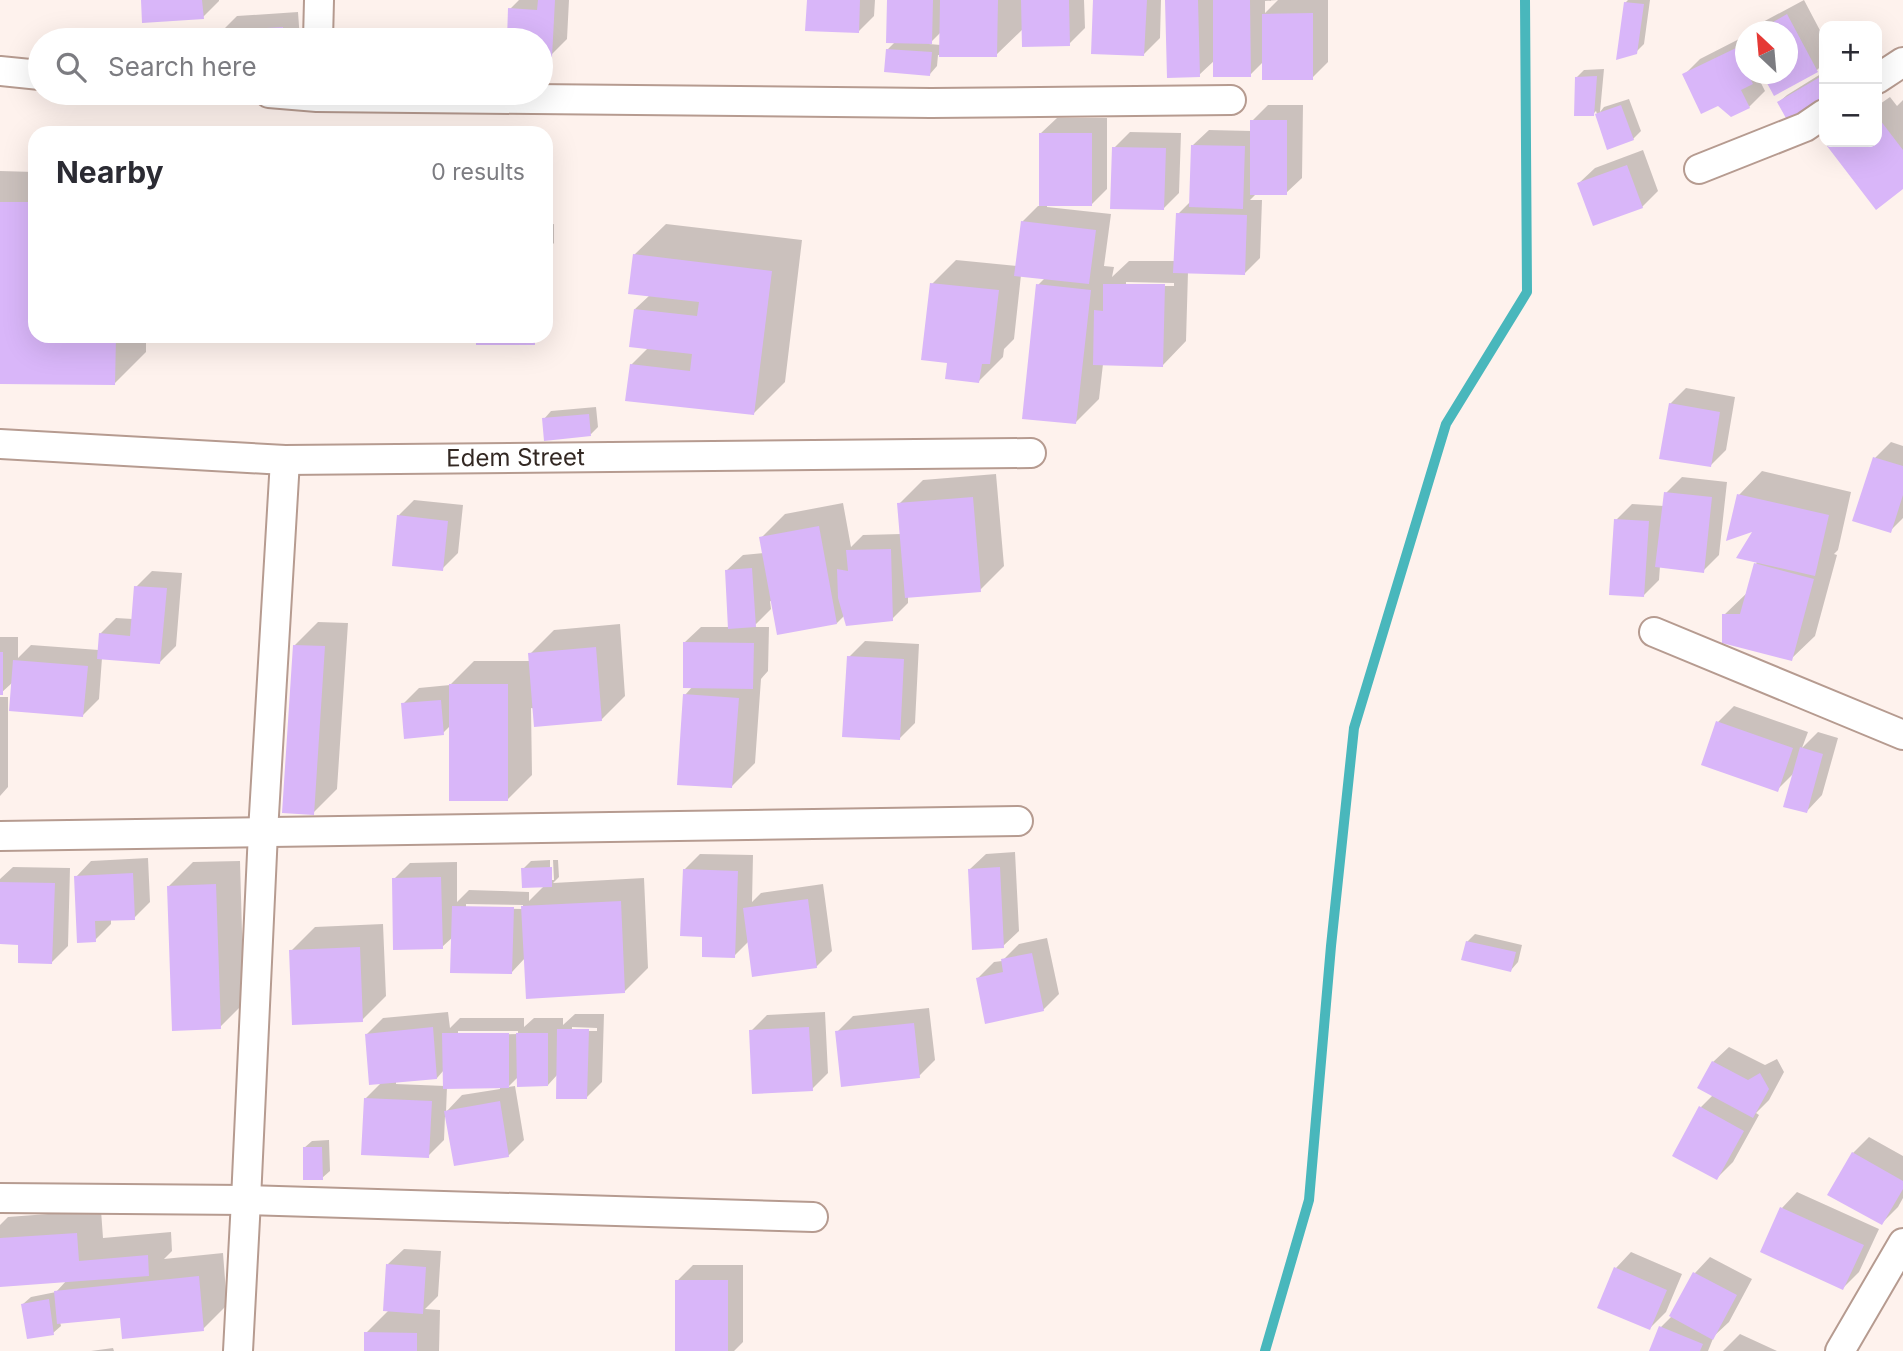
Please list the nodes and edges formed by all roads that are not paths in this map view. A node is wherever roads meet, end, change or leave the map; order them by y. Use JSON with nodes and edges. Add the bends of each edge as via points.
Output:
{"nodes":[{"id":1,"x":319,"y":0,"type":"edge"},
{"id":2,"x":318,"y":28,"type":"edge"},
{"id":3,"x":1903,"y":62,"type":"edge"},
{"id":4,"x":0,"y":71,"type":"edge"},
{"id":5,"x":28,"y":74,"type":"edge"},
{"id":6,"x":1882,"y":76,"type":"edge"},
{"id":7,"x":553,"y":98,"type":"edge"},
{"id":8,"x":1231,"y":100,"type":"dead end"},
{"id":9,"x":1819,"y":117,"type":"edge"},
{"id":10,"x":1699,"y":169,"type":"dead end"},
{"id":11,"x":0,"y":444,"type":"edge"},
{"id":12,"x":1031,"y":453,"type":"dead end"},
{"id":13,"x":285,"y":460,"type":"junction"},
{"id":14,"x":1654,"y":632,"type":"dead end"},
{"id":15,"x":1903,"y":735,"type":"edge"},
{"id":16,"x":1018,"y":821,"type":"dead end"},
{"id":17,"x":263,"y":832,"type":"junction"},
{"id":18,"x":0,"y":836,"type":"edge"},
{"id":19,"x":0,"y":1198,"type":"edge"},
{"id":20,"x":246,"y":1200,"type":"junction"},
{"id":21,"x":813,"y":1217,"type":"dead end"},
{"id":22,"x":1903,"y":1243,"type":"edge"},
{"id":23,"x":237,"y":1351,"type":"edge"},
{"id":24,"x":1840,"y":1351,"type":"edge"}],
"edges":[{"from":1,"to":2,"type":"street"},
{"from":3,"to":6,"type":"street"},
{"from":4,"to":5,"type":"street"},
{"from":7,"to":8,"type":"street","via":[[931,103]]},
{"from":9,"to":10,"type":"street"},
{"from":11,"to":13,"type":"street","name":"Edem Street"},
{"from":12,"to":13,"type":"street","name":"Edem Street"},
{"from":13,"to":17,"type":"street"},
{"from":14,"to":15,"type":"street"},
{"from":16,"to":17,"type":"street"},
{"from":17,"to":18,"type":"street"},
{"from":17,"to":20,"type":"street"},
{"from":19,"to":20,"type":"street"},
{"from":20,"to":21,"type":"street"},
{"from":20,"to":23,"type":"street"},
{"from":22,"to":24,"type":"street"}]}
